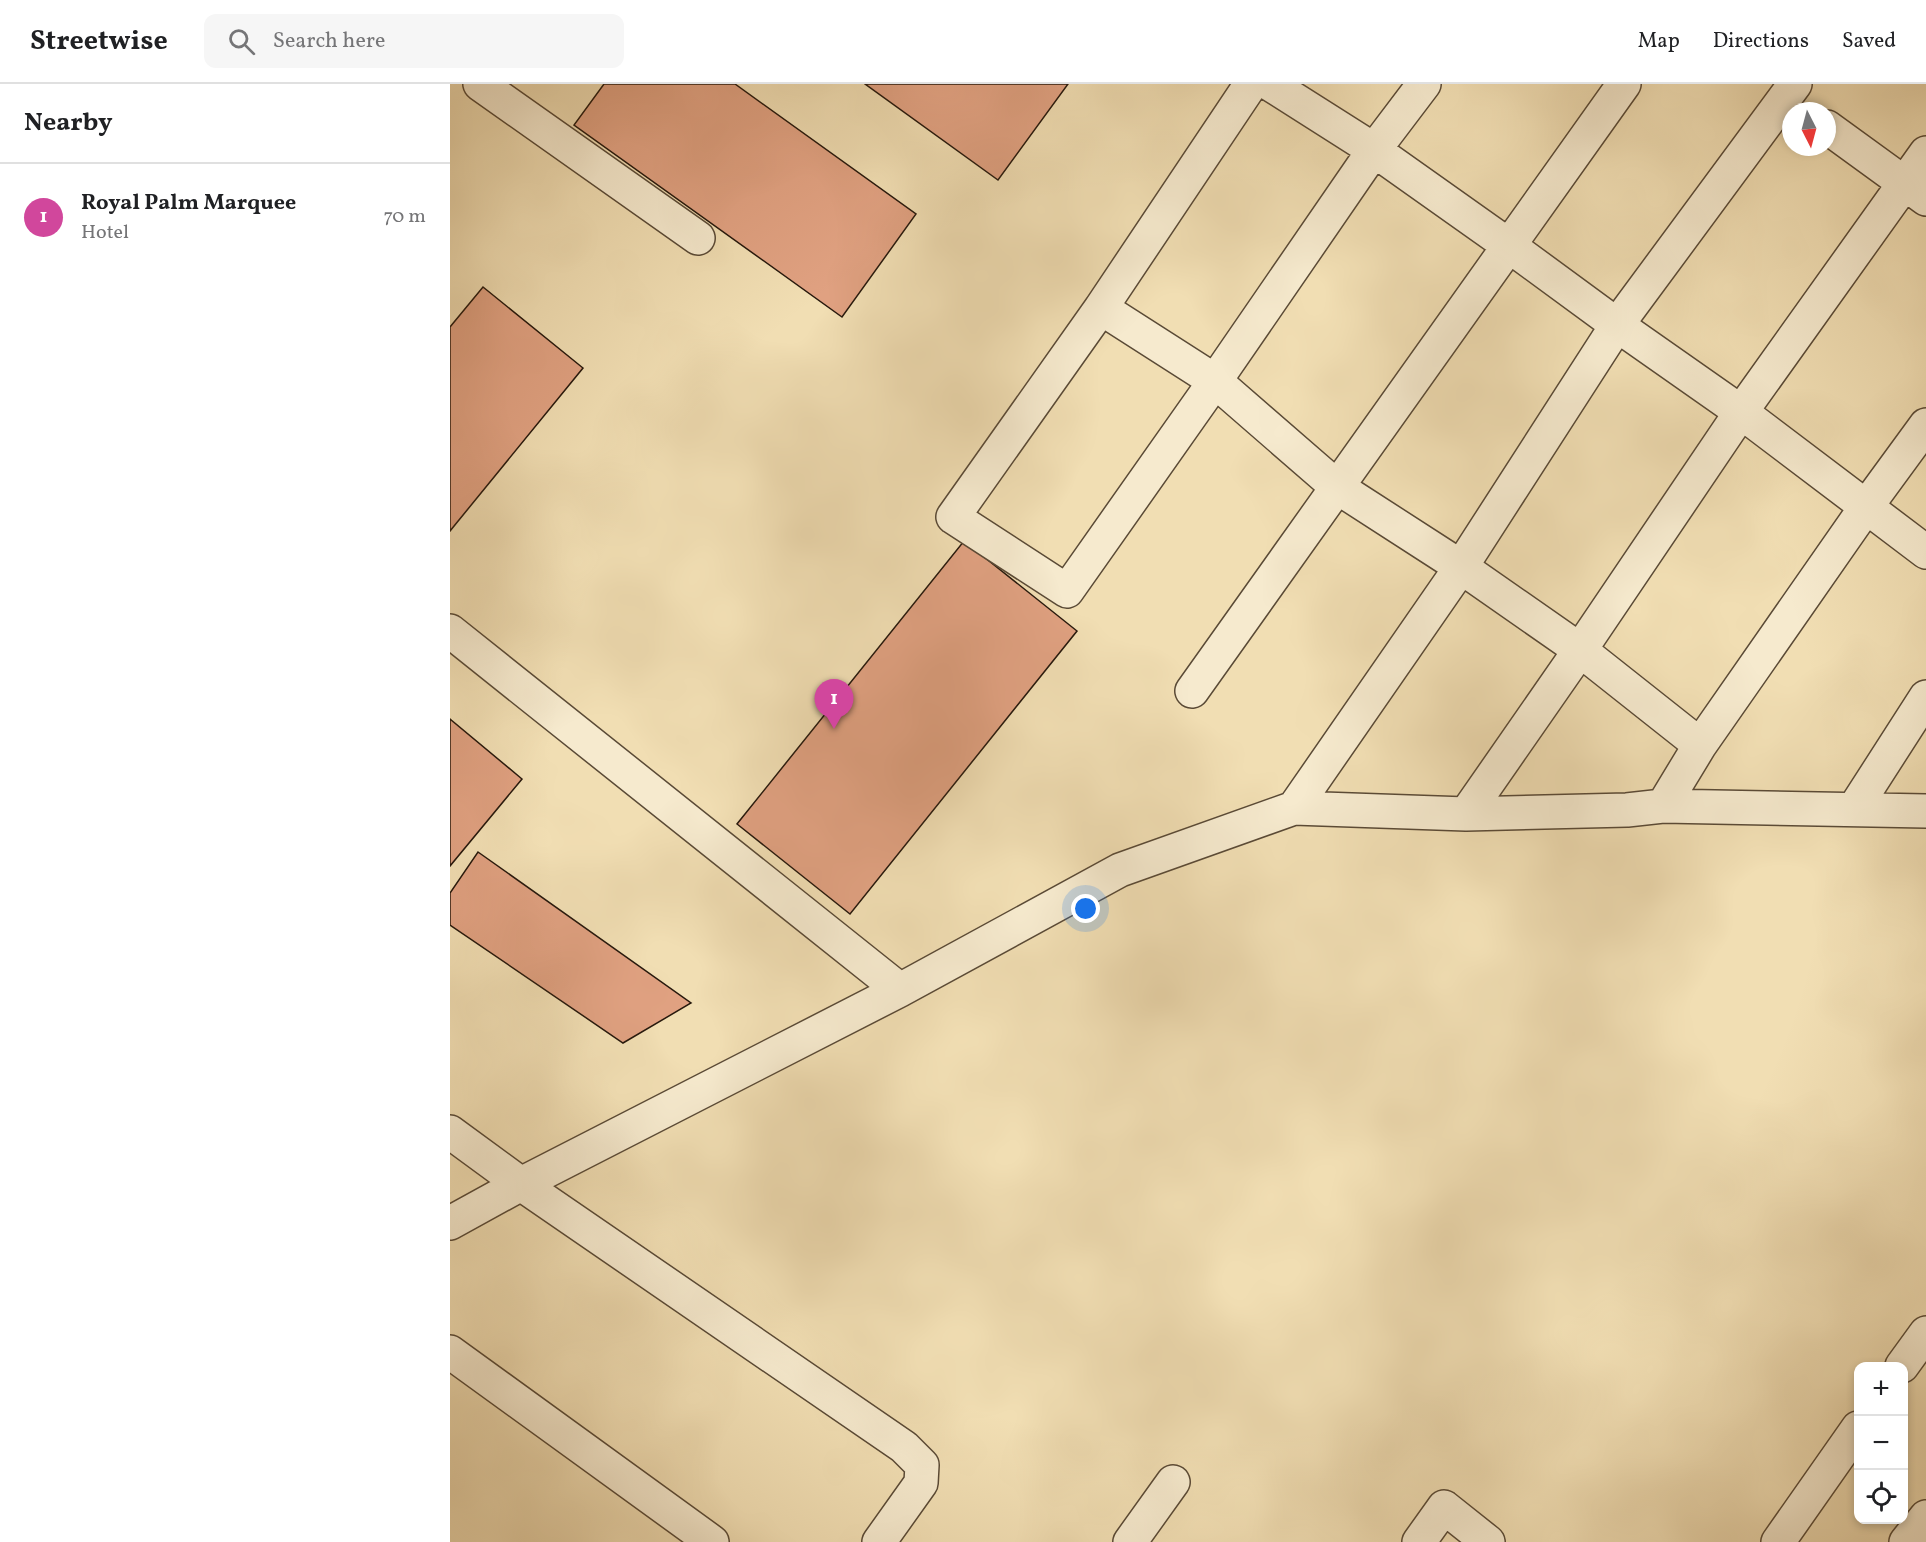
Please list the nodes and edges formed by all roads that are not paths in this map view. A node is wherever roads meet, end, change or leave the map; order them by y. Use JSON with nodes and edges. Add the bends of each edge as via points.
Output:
{"nodes":[{"id":1,"x":480,"y":84,"type":"edge"},
{"id":2,"x":1251,"y":84,"type":"edge"},
{"id":3,"x":1270,"y":84,"type":"edge"},
{"id":4,"x":1424,"y":84,"type":"edge"},
{"id":5,"x":1624,"y":84,"type":"edge"},
{"id":6,"x":1788,"y":94,"type":"edge"},
{"id":7,"x":1836,"y":134,"type":"edge"},
{"id":8,"x":1374,"y":150,"type":"junction"},
{"id":9,"x":1926,"y":153,"type":"edge"},
{"id":10,"x":1915,"y":191,"type":"edge"},
{"id":11,"x":698,"y":238,"type":"dead end"},
{"id":12,"x":1508,"y":245,"type":"junction"},
{"id":13,"x":1101,"y":308,"type":"junction"},
{"id":14,"x":1617,"y":325,"type":"junction"},
{"id":15,"x":1215,"y":381,"type":"junction"},
{"id":16,"x":1741,"y":412,"type":"junction"},
{"id":17,"x":1926,"y":425,"type":"edge"},
{"id":18,"x":1337,"y":487,"type":"junction"},
{"id":19,"x":1866,"y":507,"type":"junction"},
{"id":20,"x":1926,"y":552,"type":"edge"},
{"id":21,"x":1461,"y":567,"type":"junction"},
{"id":22,"x":450,"y":631,"type":"edge"},
{"id":23,"x":1580,"y":650,"type":"junction"},
{"id":24,"x":1192,"y":691,"type":"dead end"},
{"id":25,"x":1926,"y":697,"type":"edge"},
{"id":26,"x":1700,"y":745,"type":"junction"},
{"id":27,"x":1663,"y":806,"type":"junction"},
{"id":28,"x":1294,"y":808,"type":"junction"},
{"id":29,"x":1854,"y":809,"type":"junction"},
{"id":30,"x":1926,"y":811,"type":"edge"},
{"id":31,"x":1466,"y":814,"type":"junction"},
{"id":32,"x":900,"y":990,"type":"junction"},
{"id":33,"x":450,"y":1132,"type":"edge"},
{"id":34,"x":521,"y":1184,"type":"junction"},
{"id":35,"x":450,"y":1223,"type":"edge"},
{"id":36,"x":1926,"y":1333,"type":"edge"},
{"id":37,"x":450,"y":1352,"type":"edge"},
{"id":38,"x":1905,"y":1362,"type":"edge"},
{"id":39,"x":1854,"y":1434,"type":"edge"},
{"id":40,"x":1173,"y":1482,"type":"dead end"},
{"id":41,"x":1926,"y":1517,"type":"edge"},
{"id":42,"x":1781,"y":1541,"type":"edge"},
{"id":43,"x":712,"y":1542,"type":"edge"},
{"id":44,"x":879,"y":1542,"type":"edge"},
{"id":45,"x":1130,"y":1542,"type":"edge"},
{"id":46,"x":1419,"y":1542,"type":"edge"},
{"id":47,"x":1488,"y":1542,"type":"edge"},
{"id":48,"x":1906,"y":1542,"type":"edge"}],
"edges":[{"from":1,"to":11,"type":"street"},
{"from":2,"to":13,"type":"street"},
{"from":3,"to":8,"type":"street"},
{"from":4,"to":8,"type":"street"},
{"from":5,"to":12,"type":"street"},
{"from":6,"to":14,"type":"street"},
{"from":7,"to":10,"type":"street"},
{"from":8,"to":12,"type":"street"},
{"from":8,"to":15,"type":"street"},
{"from":9,"to":10,"type":"street"},
{"from":10,"to":16,"type":"street"},
{"from":12,"to":14,"type":"street"},
{"from":12,"to":18,"type":"street"},
{"from":13,"to":15,"type":"street"},
{"from":13,"to":15,"type":"street","via":[[953,517],[1067,591]]},
{"from":14,"to":16,"type":"street"},
{"from":14,"to":21,"type":"street"},
{"from":15,"to":18,"type":"street"},
{"from":16,"to":19,"type":"street"},
{"from":16,"to":23,"type":"street"},
{"from":17,"to":19,"type":"street"},
{"from":18,"to":21,"type":"street"},
{"from":18,"to":24,"type":"street"},
{"from":19,"to":20,"type":"street"},
{"from":19,"to":26,"type":"street"},
{"from":21,"to":23,"type":"street"},
{"from":21,"to":28,"type":"street"},
{"from":22,"to":32,"type":"street"},
{"from":23,"to":26,"type":"street"},
{"from":23,"to":31,"type":"street"},
{"from":25,"to":29,"type":"street"},
{"from":26,"to":27,"type":"street"},
{"from":27,"to":29,"type":"street"},
{"from":27,"to":31,"type":"street"},
{"from":28,"to":31,"type":"street"},
{"from":28,"to":32,"type":"street","via":[[1120,870]]},
{"from":29,"to":30,"type":"street"},
{"from":32,"to":34,"type":"street"},
{"from":33,"to":34,"type":"street"},
{"from":34,"to":35,"type":"street"},
{"from":34,"to":44,"type":"street","via":[[904,1447],[922,1465],[921,1483]]},
{"from":36,"to":38,"type":"street"},
{"from":37,"to":43,"type":"street"},
{"from":39,"to":42,"type":"street"},
{"from":40,"to":45,"type":"street"},
{"from":41,"to":48,"type":"street"},
{"from":46,"to":47,"type":"street","via":[[1444,1507]]}]}
